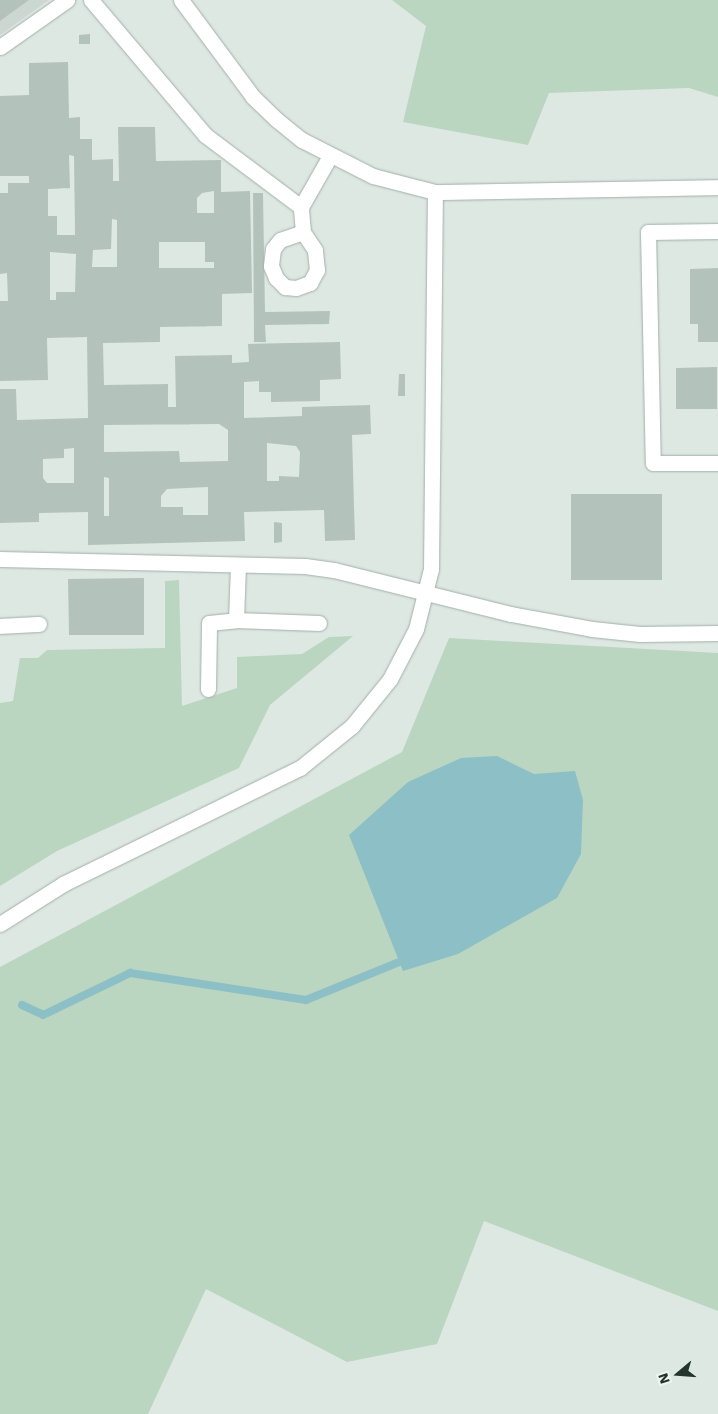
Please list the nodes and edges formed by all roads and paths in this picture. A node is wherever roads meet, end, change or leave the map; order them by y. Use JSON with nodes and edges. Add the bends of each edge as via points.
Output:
{"nodes":[{"id":1,"x":67,"y":0,"type":"edge"},
{"id":2,"x":91,"y":0,"type":"edge"},
{"id":3,"x":181,"y":0,"type":"edge"},
{"id":4,"x":0,"y":47,"type":"edge"},
{"id":5,"x":330,"y":156,"type":"junction"},
{"id":6,"x":718,"y":187,"type":"edge"},
{"id":7,"x":435,"y":192,"type":"junction"},
{"id":8,"x":300,"y":207,"type":"junction"},
{"id":9,"x":718,"y":231,"type":"edge"},
{"id":10,"x":303,"y":232,"type":"dead end"},
{"id":11,"x":718,"y":463,"type":"edge"},
{"id":12,"x":0,"y":559,"type":"edge"},
{"id":13,"x":238,"y":565,"type":"junction"},
{"id":14,"x":427,"y":593,"type":"junction"},
{"id":15,"x":236,"y":620,"type":"junction"},
{"id":16,"x":319,"y":623,"type":"dead end"},
{"id":17,"x":40,"y":624,"type":"dead end"},
{"id":18,"x":0,"y":626,"type":"edge"},
{"id":19,"x":718,"y":633,"type":"edge"},
{"id":20,"x":208,"y":689,"type":"dead end"},
{"id":21,"x":0,"y":924,"type":"edge"}],
"edges":[{"from":1,"to":4,"type":"street"},
{"from":2,"to":8,"type":"street","via":[[205,135]]},
{"from":3,"to":5,"type":"street","via":[[253,97],[302,140]]},
{"from":5,"to":7,"type":"street","via":[[373,176]]},
{"from":5,"to":8,"type":"street"},
{"from":6,"to":7,"type":"street"},
{"from":7,"to":14,"type":"street","via":[[433,546]]},
{"from":8,"to":10,"type":"street"},
{"from":9,"to":11,"type":"street","via":[[648,232],[653,463]]},
{"from":12,"to":13,"type":"street"},
{"from":13,"to":14,"type":"street","via":[[334,570]]},
{"from":13,"to":15,"type":"street"},
{"from":14,"to":19,"type":"street","via":[[511,614],[592,629],[640,634]]},
{"from":14,"to":21,"type":"street","via":[[416,630],[390,679],[352,726],[326,748],[266,786],[63,884]]},
{"from":15,"to":16,"type":"street"},
{"from":15,"to":20,"type":"street","via":[[209,623]]},
{"from":17,"to":18,"type":"street"}]}
